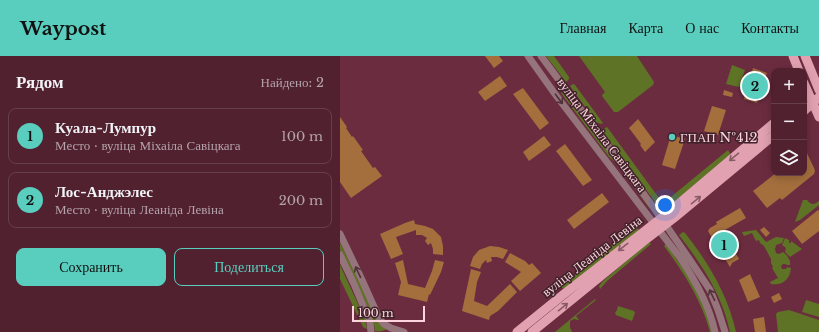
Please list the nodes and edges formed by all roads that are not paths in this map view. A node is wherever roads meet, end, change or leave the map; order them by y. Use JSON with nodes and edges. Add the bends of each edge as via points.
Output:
{"nodes":[{"id":1,"x":528,"y":56,"type":"edge"},
{"id":2,"x":541,"y":56,"type":"edge"},
{"id":3,"x":793,"y":56,"type":"edge"},
{"id":4,"x":805,"y":56,"type":"edge"},
{"id":5,"x":798,"y":68,"type":"edge"},
{"id":6,"x":819,"y":87,"type":"edge"},
{"id":7,"x":807,"y":96,"type":"edge"},
{"id":8,"x":816,"y":100,"type":"edge"},
{"id":9,"x":807,"y":108,"type":"edge"},
{"id":10,"x":819,"y":117,"type":"edge"},
{"id":11,"x":771,"y":126,"type":"edge"},
{"id":12,"x":771,"y":137,"type":"edge"},
{"id":13,"x":660,"y":224,"type":"junction"},
{"id":14,"x":340,"y":234,"type":"edge"},
{"id":15,"x":340,"y":255,"type":"edge"},
{"id":16,"x":371,"y":332,"type":"edge"},
{"id":17,"x":404,"y":332,"type":"edge"},
{"id":18,"x":517,"y":332,"type":"edge"},
{"id":19,"x":532,"y":332,"type":"edge"},
{"id":20,"x":715,"y":332,"type":"edge"},
{"id":21,"x":725,"y":332,"type":"edge"}],
"edges":[{"from":1,"to":13,"type":"street","name":"вуліца Міхаіла Савіцкага","one_way":true,"via":[[555,94]]},
{"from":2,"to":13,"type":"street","name":"вуліца Міхаіла Савіцкага"},
{"from":3,"to":5,"type":"main road"},
{"from":4,"to":6,"type":"main road"},
{"from":6,"to":7,"type":"main road"},
{"from":8,"to":9,"type":"main road"},
{"from":8,"to":10,"type":"main road"},
{"from":11,"to":13,"type":"main road","name":"вуліца Леаніда Левіна","one_way":true},
{"from":13,"to":12,"type":"main road","name":"вуліца Леаніда Левіна","one_way":true},
{"from":13,"to":18,"type":"main road","name":"вуліца Леаніда Левіна","one_way":true},
{"from":19,"to":13,"type":"main road","name":"вуліца Леаніда Левіна","one_way":true},
{"from":13,"to":20,"type":"street","name":"вуліца Міхаіла Савіцкага","via":[[696,284]]},
{"from":21,"to":13,"type":"street","name":"вуліца Міхаіла Савіцкага","one_way":true,"via":[[710,290],[690,260]]},
{"from":17,"to":14,"type":"street","one_way":true,"via":[[391,328],[379,318]]},
{"from":15,"to":16,"type":"street","via":[[370,322]]}]}
